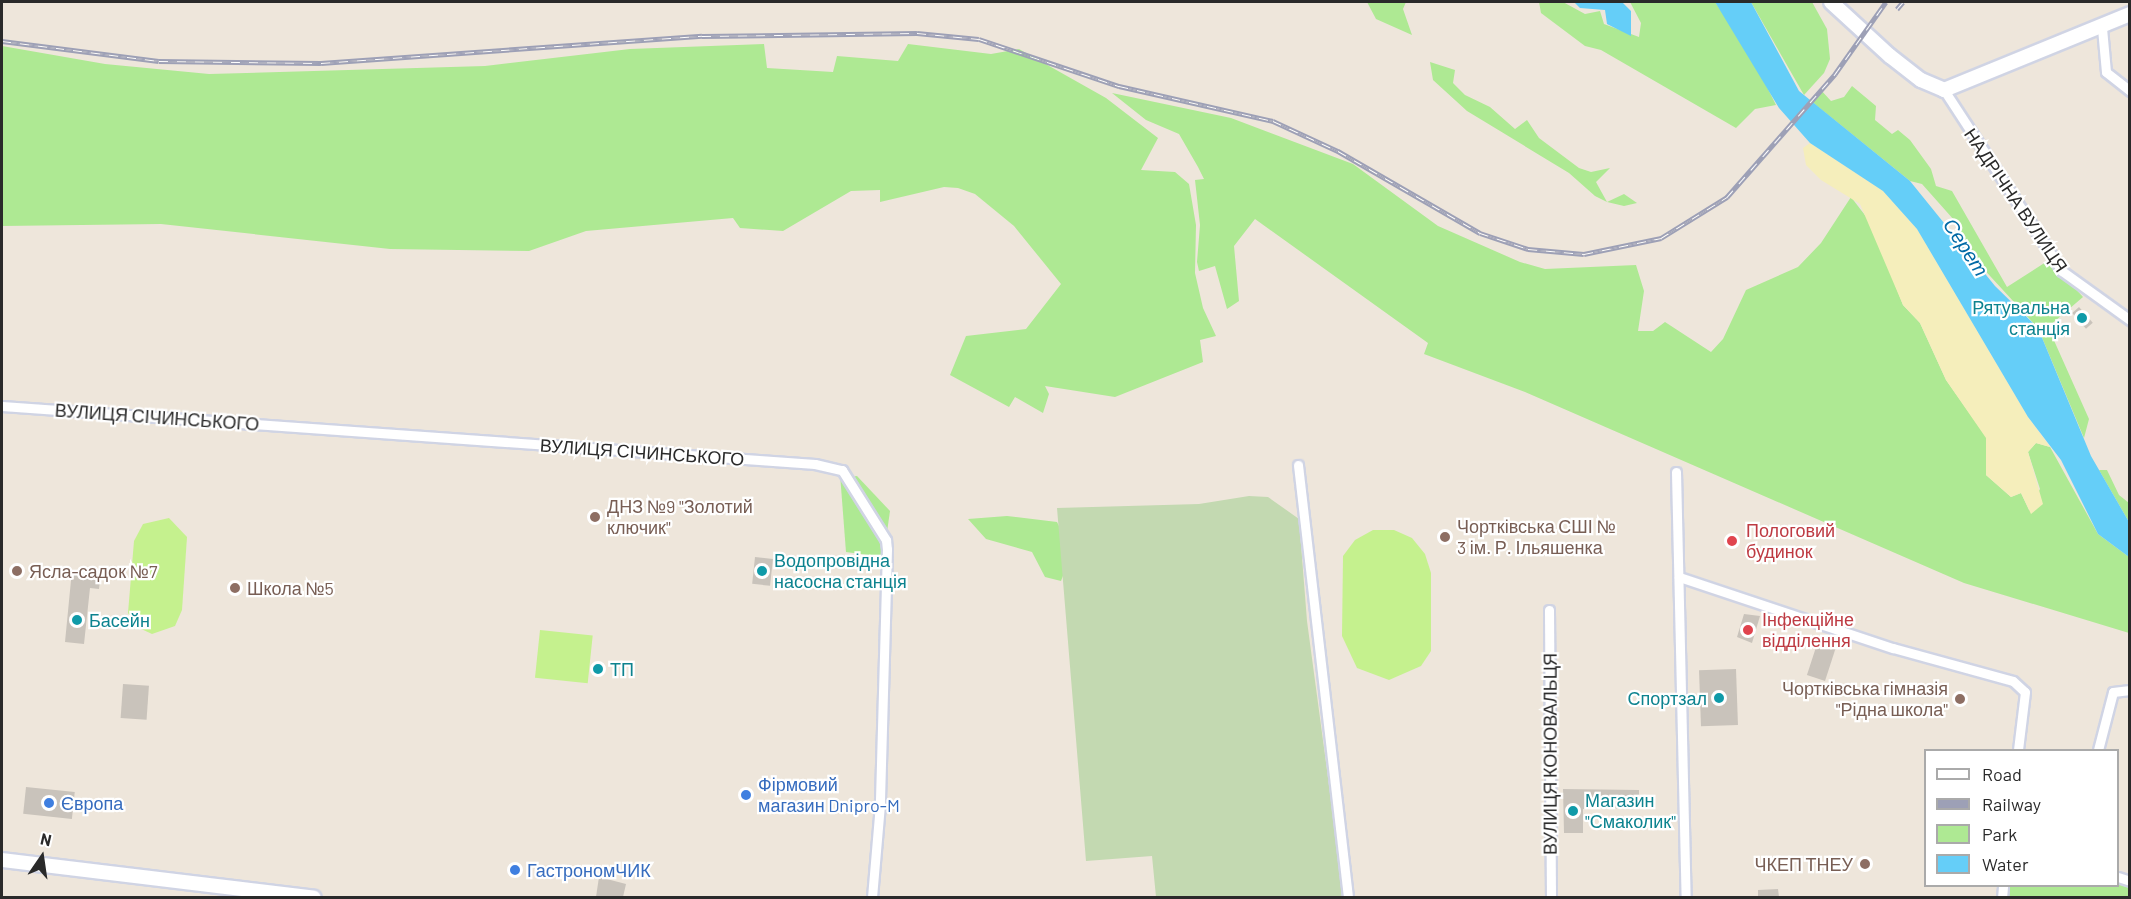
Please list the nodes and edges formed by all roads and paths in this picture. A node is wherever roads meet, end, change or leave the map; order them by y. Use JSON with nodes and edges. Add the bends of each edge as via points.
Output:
{"nodes":[{"id":1,"x":1831,"y":2,"type":"edge"},
{"id":2,"x":2130,"y":14,"type":"edge"},
{"id":3,"x":2102,"y":28,"type":"junction"},
{"id":4,"x":1944,"y":90,"type":"junction"},
{"id":5,"x":2130,"y":92,"type":"edge"},
{"id":6,"x":2130,"y":320,"type":"edge"},
{"id":7,"x":2,"y":406,"type":"edge"},
{"id":8,"x":1298,"y":465,"type":"dead end"},
{"id":9,"x":1676,"y":472,"type":"dead end"},
{"id":10,"x":1679,"y":577,"type":"junction"},
{"id":11,"x":1549,"y":610,"type":"dead end"},
{"id":12,"x":2130,"y":690,"type":"edge"},
{"id":13,"x":2018,"y":749,"type":"edge"},
{"id":14,"x":2098,"y":749,"type":"edge"},
{"id":15,"x":2,"y":860,"type":"edge"},
{"id":16,"x":314,"y":897,"type":"edge"},
{"id":17,"x":872,"y":897,"type":"edge"},
{"id":18,"x":1348,"y":897,"type":"edge"},
{"id":19,"x":1551,"y":897,"type":"edge"},
{"id":20,"x":1686,"y":897,"type":"edge"}],
"edges":[{"from":1,"to":4,"type":"street","via":[[1914,74]]},
{"from":2,"to":3,"type":"street"},
{"from":3,"to":4,"type":"street"},
{"from":3,"to":5,"type":"street","via":[[2106,72]]},
{"from":4,"to":6,"type":"street","name":"НАДРІЧНА ВУЛИЦЯ","via":[[2062,271]]},
{"from":7,"to":17,"type":"street","name":"ВУЛИЦЯ СІЧИНСЬКОГО","via":[[815,464],[842,470],[886,540],[887,549],[880,804]]},
{"from":8,"to":18,"type":"street"},
{"from":9,"to":10,"type":"street"},
{"from":10,"to":13,"type":"street","via":[[1893,648],[2013,681],[2025,692]]},
{"from":10,"to":20,"type":"street"},
{"from":11,"to":19,"type":"street","name":"ВУЛИЦЯ КОНОВАЛЬЦЯ"},
{"from":12,"to":14,"type":"street","via":[[2117,688],[2111,698]]},
{"from":15,"to":16,"type":"street"}]}
